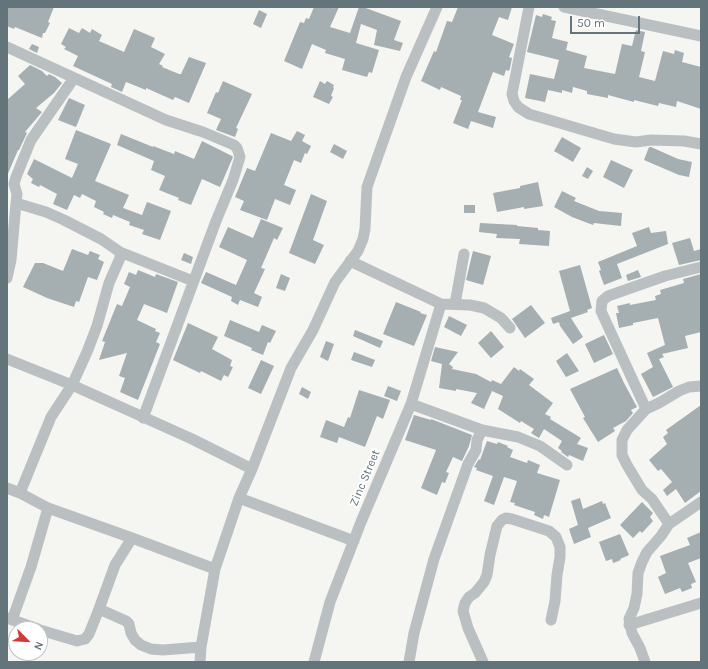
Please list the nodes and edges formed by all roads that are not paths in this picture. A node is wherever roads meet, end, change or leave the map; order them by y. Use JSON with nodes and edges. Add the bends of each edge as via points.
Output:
{"nodes":[{"id":1,"x":437,"y":7,"type":"edge"},
{"id":2,"x":529,"y":7,"type":"edge"},
{"id":3,"x":564,"y":7,"type":"edge"},
{"id":4,"x":581,"y":9,"type":"edge"},
{"id":5,"x":701,"y":36,"type":"edge"},
{"id":6,"x":7,"y":47,"type":"edge"},
{"id":7,"x":74,"y":78,"type":"junction"},
{"id":8,"x":701,"y":144,"type":"edge"},
{"id":9,"x":16,"y":203,"type":"junction"},
{"id":10,"x":120,"y":252,"type":"junction"},
{"id":11,"x":464,"y":254,"type":"dead end"},
{"id":12,"x":350,"y":261,"type":"junction"},
{"id":13,"x":701,"y":267,"type":"edge"},
{"id":14,"x":7,"y":278,"type":"edge"},
{"id":15,"x":193,"y":281,"type":"junction"},
{"id":16,"x":441,"y":304,"type":"junction"},
{"id":17,"x":455,"y":304,"type":"junction"},
{"id":18,"x":510,"y":328,"type":"dead end"},
{"id":19,"x":7,"y":359,"type":"edge"},
{"id":20,"x":72,"y":385,"type":"junction"},
{"id":21,"x":701,"y":386,"type":"edge"},
{"id":22,"x":411,"y":404,"type":"junction"},
{"id":23,"x":646,"y":409,"type":"junction"},
{"id":24,"x":143,"y":418,"type":"junction"},
{"id":25,"x":482,"y":430,"type":"junction"},
{"id":26,"x":567,"y":465,"type":"dead end"},
{"id":27,"x":252,"y":469,"type":"junction"},
{"id":28,"x":7,"y":488,"type":"edge"},
{"id":29,"x":20,"y":493,"type":"junction"},
{"id":30,"x":238,"y":498,"type":"junction"},
{"id":31,"x":701,"y":502,"type":"edge"},
{"id":32,"x":48,"y":508,"type":"junction"},
{"id":33,"x":669,"y":524,"type":"junction"},
{"id":34,"x":132,"y":538,"type":"junction"},
{"id":35,"x":354,"y":541,"type":"junction"},
{"id":36,"x":215,"y":569,"type":"junction"},
{"id":37,"x":701,"y":603,"type":"edge"},
{"id":38,"x":99,"y":609,"type":"junction"},
{"id":39,"x":9,"y":619,"type":"edge"},
{"id":40,"x":551,"y":620,"type":"dead end"},
{"id":41,"x":629,"y":624,"type":"junction"},
{"id":42,"x":48,"y":632,"type":"edge"},
{"id":43,"x":201,"y":647,"type":"junction"},
{"id":44,"x":200,"y":662,"type":"edge"},
{"id":45,"x":314,"y":662,"type":"edge"},
{"id":46,"x":410,"y":662,"type":"edge"},
{"id":47,"x":483,"y":662,"type":"edge"},
{"id":48,"x":645,"y":662,"type":"edge"}],
"edges":[{"from":1,"to":12,"type":"street","via":[[406,78],[367,187],[365,229],[358,251]]},
{"from":2,"to":8,"type":"street","via":[[512,94],[518,107],[529,114],[614,139],[636,142],[684,141]]},
{"from":3,"to":4,"type":"street"},
{"from":4,"to":5,"type":"street"},
{"from":6,"to":7,"type":"street"},
{"from":7,"to":9,"type":"street","via":[[31,140],[14,184]]},
{"from":7,"to":15,"type":"street","via":[[166,120],[203,132],[237,148],[240,157],[234,180]]},
{"from":9,"to":10,"type":"street","via":[[64,220]]},
{"from":9,"to":14,"type":"street"},
{"from":10,"to":15,"type":"street"},
{"from":10,"to":20,"type":"street","via":[[97,326]]},
{"from":11,"to":17,"type":"street"},
{"from":12,"to":16,"type":"street"},
{"from":12,"to":27,"type":"street","via":[[334,282],[313,330],[291,368]]},
{"from":13,"to":23,"type":"street","via":[[665,276],[608,296],[602,301],[601,311]]},
{"from":15,"to":24,"type":"street"},
{"from":16,"to":17,"type":"street"},
{"from":16,"to":22,"type":"street","name":"Zinc Street"},
{"from":17,"to":18,"type":"street","via":[[484,308],[502,318]]},
{"from":19,"to":20,"type":"street"},
{"from":20,"to":24,"type":"street"},
{"from":20,"to":29,"type":"street","via":[[51,417]]},
{"from":21,"to":23,"type":"street","via":[[679,391]]},
{"from":22,"to":25,"type":"street"},
{"from":22,"to":35,"type":"street","name":"Zinc Street"},
{"from":23,"to":33,"type":"street","via":[[624,435],[622,455],[642,490],[652,499]]},
{"from":24,"to":27,"type":"street"},
{"from":25,"to":26,"type":"street","via":[[518,437],[540,446]]},
{"from":25,"to":46,"type":"street","via":[[476,440],[476,450],[468,464],[434,559],[414,633]]},
{"from":27,"to":30,"type":"street"},
{"from":28,"to":29,"type":"street"},
{"from":29,"to":32,"type":"street"},
{"from":30,"to":35,"type":"street"},
{"from":30,"to":36,"type":"street"},
{"from":31,"to":33,"type":"street"},
{"from":32,"to":34,"type":"street"},
{"from":32,"to":39,"type":"street","via":[[30,567]]},
{"from":33,"to":41,"type":"street","via":[[642,562]]},
{"from":34,"to":36,"type":"street"},
{"from":34,"to":38,"type":"street","via":[[114,565]]},
{"from":35,"to":45,"type":"street","name":"Zinc Street","via":[[330,602]]},
{"from":36,"to":43,"type":"street"},
{"from":37,"to":41,"type":"street"},
{"from":38,"to":42,"type":"street","via":[[85,639],[77,641]]},
{"from":38,"to":43,"type":"street","via":[[126,621],[135,640],[151,649]]},
{"from":40,"to":47,"type":"street","via":[[560,557],[556,536],[549,531],[506,518],[497,526],[484,582],[469,597],[463,611]]},
{"from":41,"to":48,"type":"street"},
{"from":43,"to":44,"type":"street"}]}
